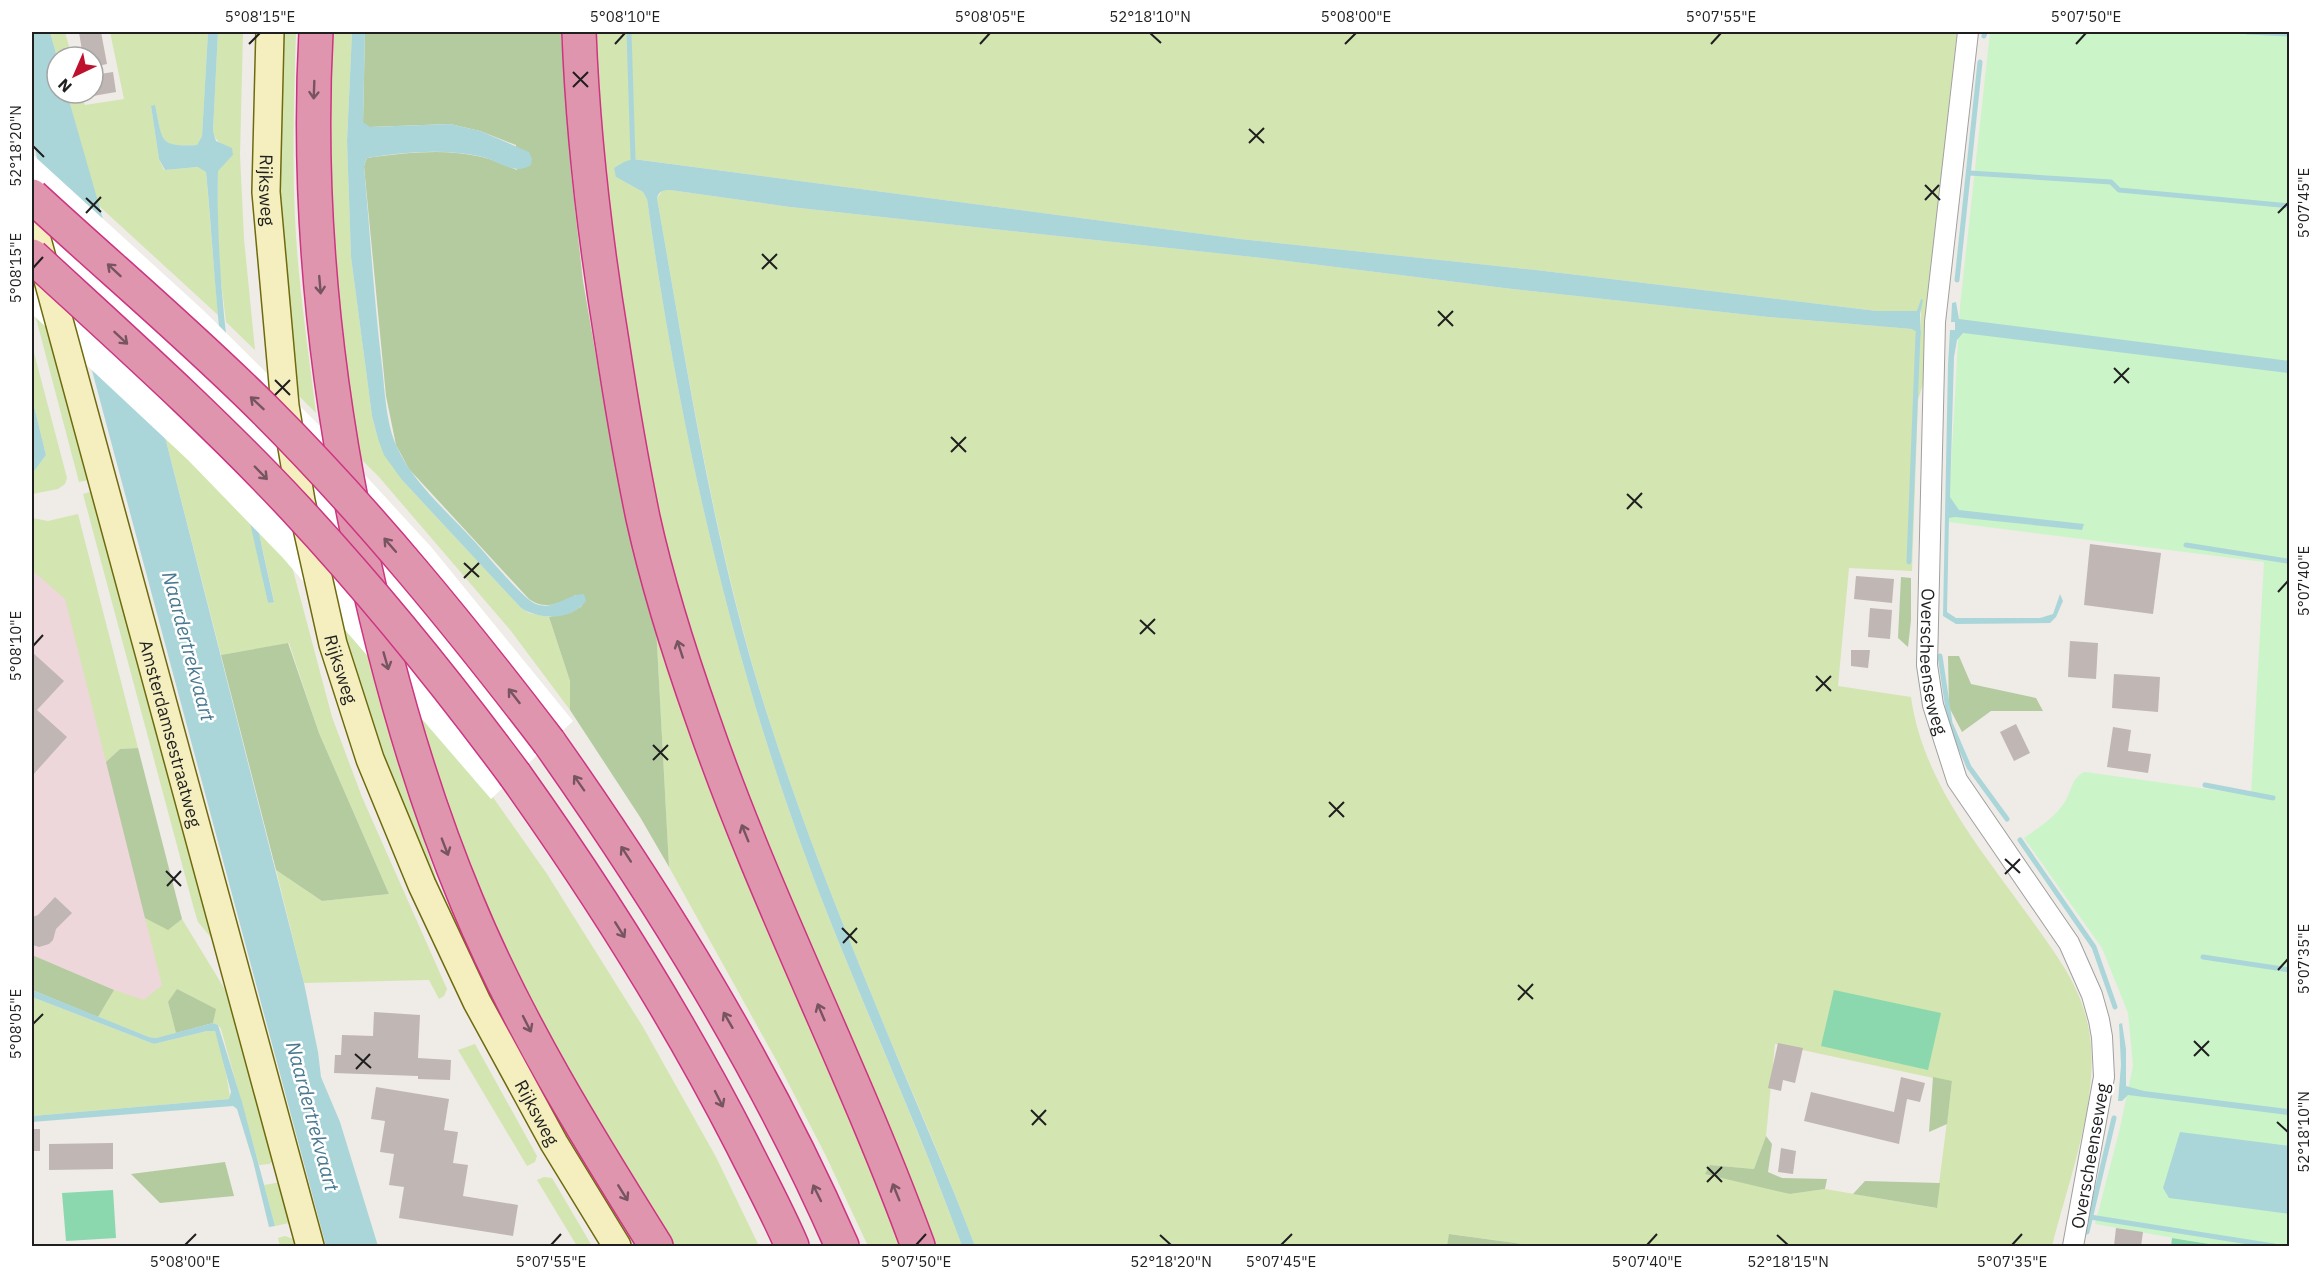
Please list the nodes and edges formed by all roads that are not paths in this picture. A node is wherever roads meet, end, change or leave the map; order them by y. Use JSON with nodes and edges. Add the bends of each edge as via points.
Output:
{"nodes":[{"id":1,"x":270,"y":32,"type":"edge"},
{"id":2,"x":316,"y":32,"type":"edge"},
{"id":3,"x":579,"y":32,"type":"edge"},
{"id":4,"x":1968,"y":32,"type":"edge"},
{"id":5,"x":32,"y":196,"type":"edge"},
{"id":6,"x":32,"y":220,"type":"edge"},
{"id":7,"x":32,"y":256,"type":"edge"},
{"id":8,"x":310,"y":1246,"type":"edge"},
{"id":9,"x":617,"y":1246,"type":"edge"},
{"id":10,"x":656,"y":1246,"type":"edge"},
{"id":11,"x":792,"y":1246,"type":"edge"},
{"id":12,"x":842,"y":1246,"type":"edge"},
{"id":13,"x":918,"y":1246,"type":"edge"},
{"id":14,"x":2073,"y":1246,"type":"edge"}],
"edges":[{"from":1,"to":9,"type":"main road","name":"Rijksweg","via":[[266,192],[285,406],[301,501],[333,644],[370,759],[422,885],[477,1002],[554,1143]]},
{"from":2,"to":10,"type":"highway","one_way":true,"via":[[313,182],[322,309],[337,429],[383,652],[428,800],[490,954],[551,1072]]},
{"from":13,"to":3,"type":"highway","one_way":true,"via":[[743,828],[667,607],[624,423],[598,261]]},
{"from":4,"to":14,"type":"street","name":"Overscheenseweg","via":[[1935,322],[1928,665],[1934,705],[1957,780],[2069,943],[2094,1003],[2102,1037],[2104,1077]]},
{"from":12,"to":5,"type":"highway","one_way":true,"bridge":true,"via":[[788,1134],[674,928],[549,742],[453,618],[338,487],[265,411]]},
{"from":6,"to":8,"type":"main road","name":"Amsterdamsestraatweg"},
{"from":7,"to":11,"type":"highway","one_way":true,"bridge":true,"via":[[294,507],[419,650],[515,775],[652,981],[706,1074]]}]}
